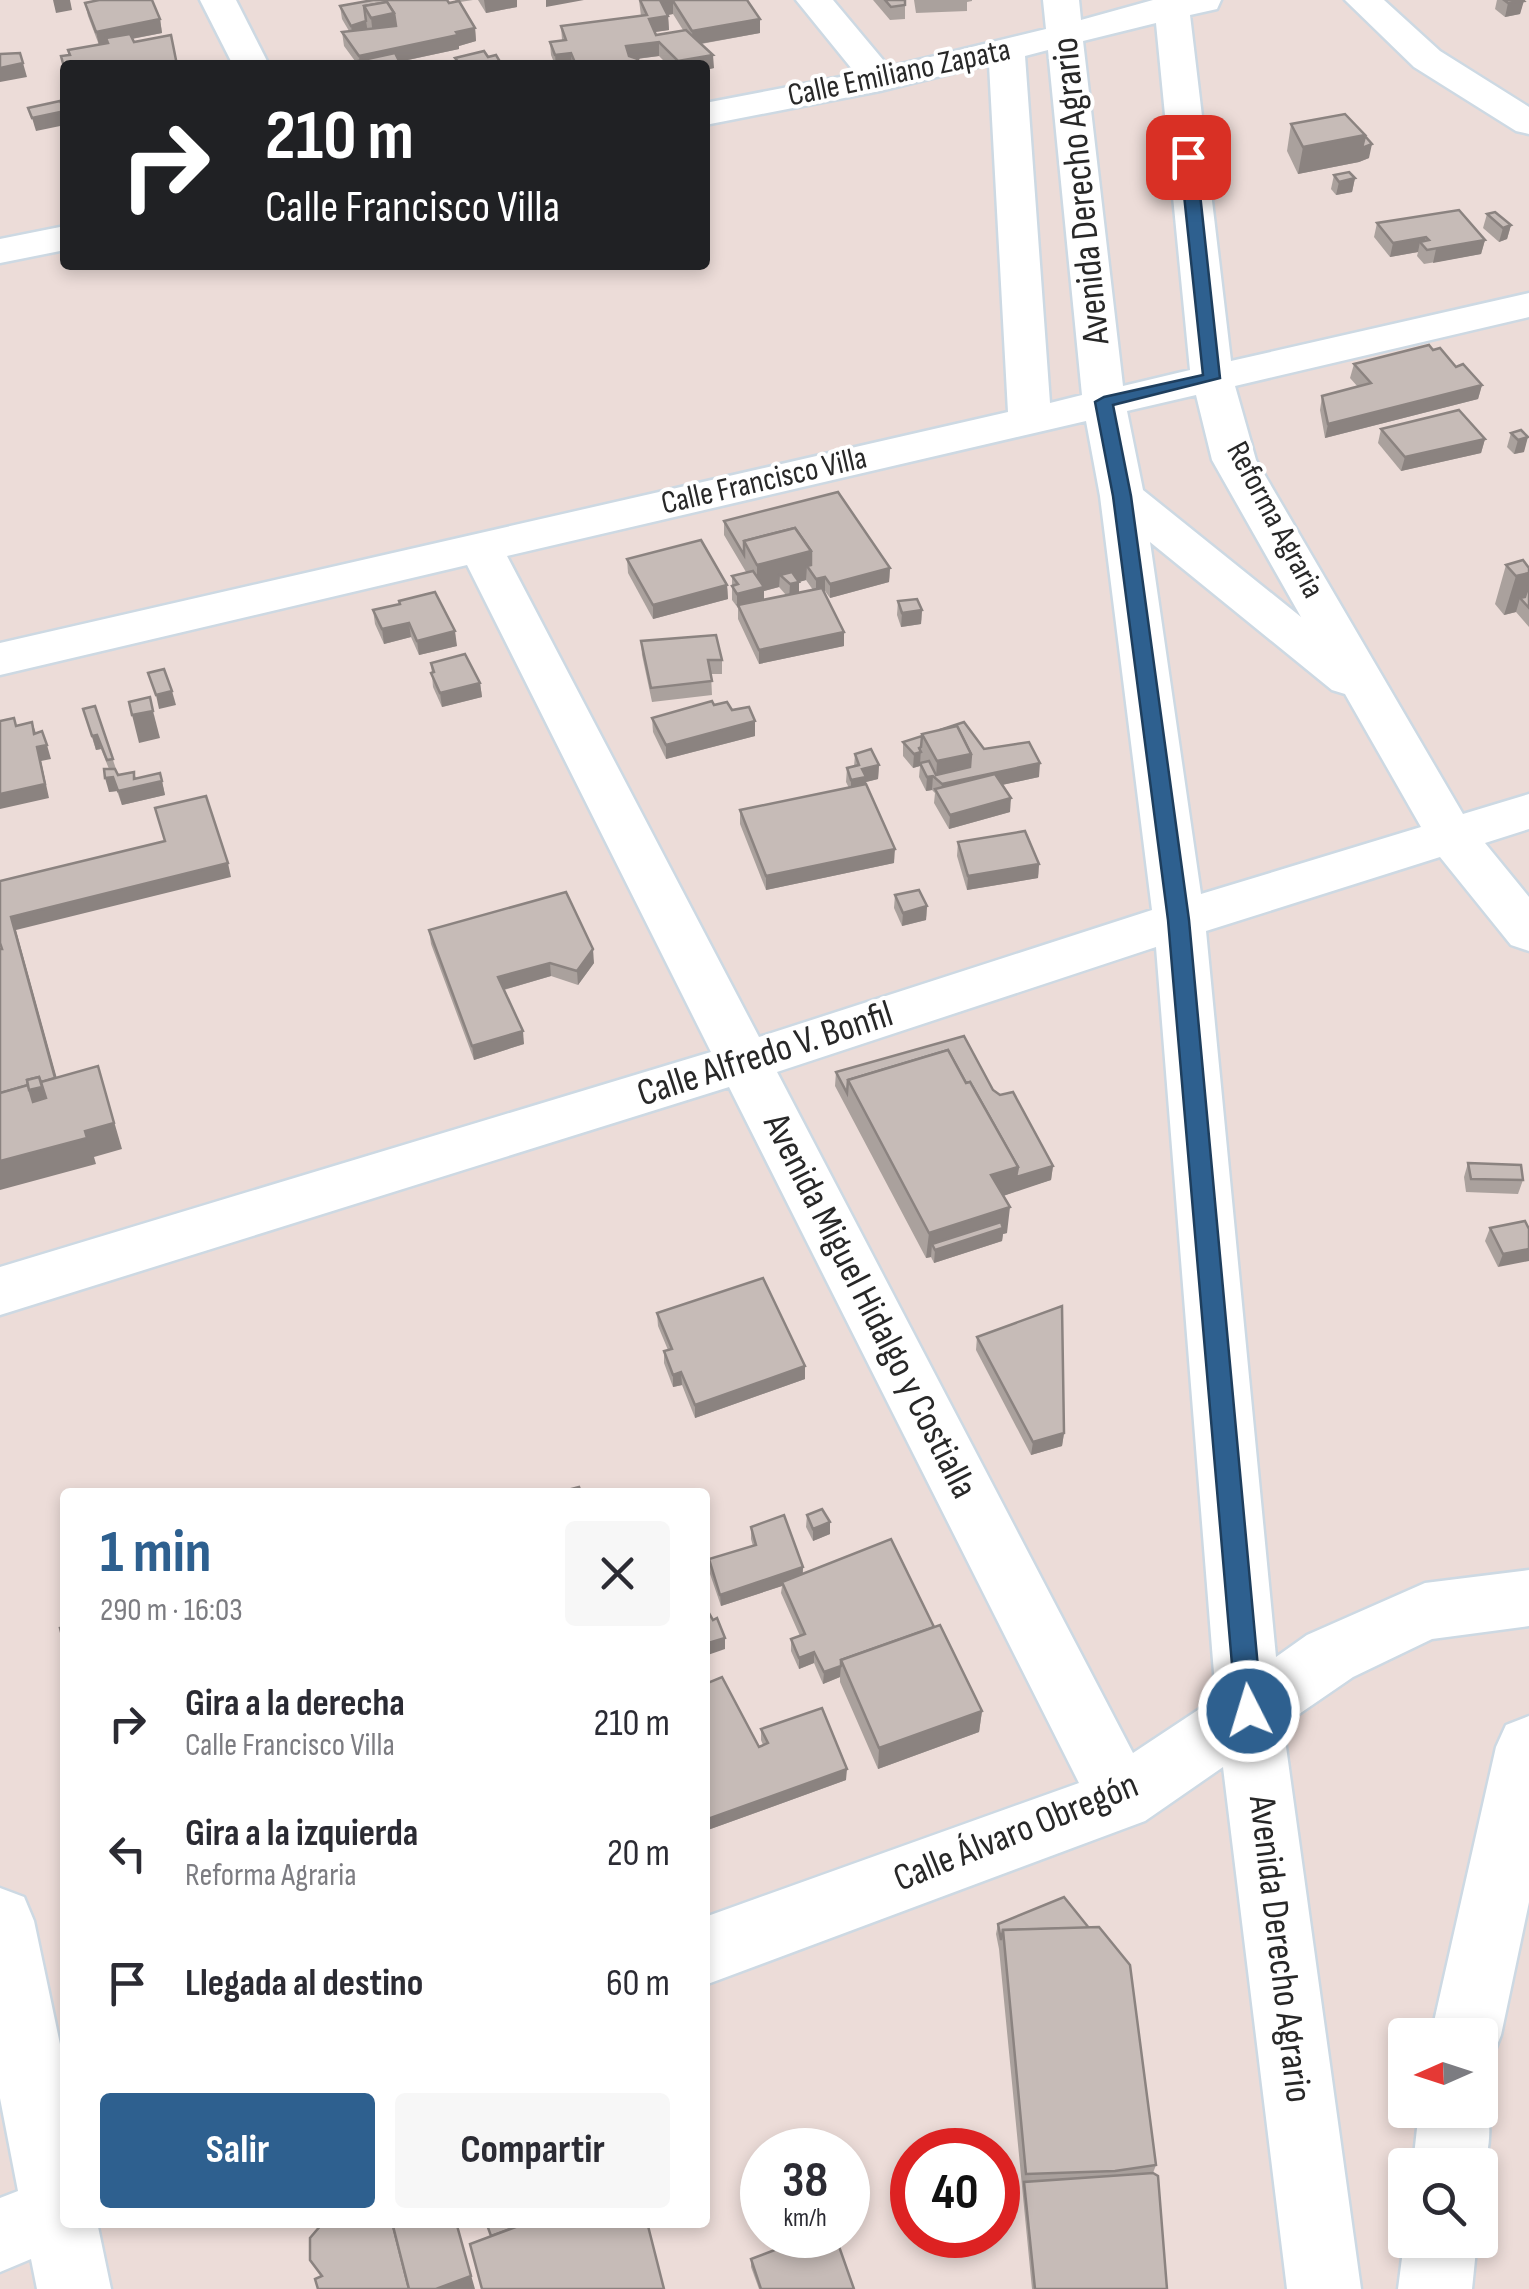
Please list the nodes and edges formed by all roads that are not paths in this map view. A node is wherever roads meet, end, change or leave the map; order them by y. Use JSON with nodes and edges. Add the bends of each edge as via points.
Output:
{"nodes":[{"id":1,"x":218,"y":0,"type":"edge"},
{"id":2,"x":814,"y":0,"type":"edge"},
{"id":3,"x":1363,"y":0,"type":"edge"},
{"id":4,"x":1184,"y":3,"type":"edge"},
{"id":5,"x":1063,"y":17,"type":"edge"},
{"id":6,"x":1006,"y":50,"type":"junction"},
{"id":7,"x":248,"y":60,"type":"edge"},
{"id":8,"x":880,"y":80,"type":"junction"},
{"id":9,"x":710,"y":113,"type":"edge"},
{"id":10,"x":1529,"y":122,"type":"edge"},
{"id":11,"x":60,"y":239,"type":"edge"},
{"id":12,"x":0,"y":250,"type":"edge"},
{"id":13,"x":1529,"y":306,"type":"edge"},
{"id":14,"x":1212,"y":378,"type":"junction"},
{"id":15,"x":1104,"y":402,"type":"junction"},
{"id":16,"x":1030,"y":420,"type":"junction"},
{"id":17,"x":1122,"y":496,"type":"junction"},
{"id":18,"x":480,"y":547,"type":"junction"},
{"id":19,"x":0,"y":659,"type":"edge"},
{"id":20,"x":1371,"y":696,"type":"junction"},
{"id":21,"x":1529,"y":811,"type":"edge"},
{"id":22,"x":1449,"y":834,"type":"junction"},
{"id":23,"x":1178,"y":920,"type":"junction"},
{"id":24,"x":1529,"y":932,"type":"edge"},
{"id":25,"x":745,"y":1062,"type":"junction"},
{"id":26,"x":0,"y":1291,"type":"edge"},
{"id":27,"x":1529,"y":1598,"type":"edge"},
{"id":28,"x":1249,"y":1711,"type":"junction"},
{"id":29,"x":1529,"y":1746,"type":"edge"},
{"id":30,"x":1122,"y":1798,"type":"junction"},
{"id":31,"x":0,"y":1921,"type":"edge"},
{"id":32,"x":710,"y":1949,"type":"edge"},
{"id":33,"x":1470,"y":2018,"type":"edge"},
{"id":34,"x":41,"y":2218,"type":"edge"},
{"id":35,"x":1438,"y":2258,"type":"edge"},
{"id":36,"x":74,"y":2289,"type":"edge"},
{"id":37,"x":1324,"y":2289,"type":"edge"},
{"id":38,"x":1434,"y":2289,"type":"edge"}],
"edges":[{"from":1,"to":7,"type":"street"},
{"from":2,"to":8,"type":"street"},
{"from":3,"to":10,"type":"street","via":[[1427,58]]},
{"from":4,"to":5,"type":"street","name":"Calle Emiliano Zapata"},
{"from":4,"to":14,"type":"street","name":"Reforma Agraria"},
{"from":5,"to":6,"type":"street","name":"Calle Emiliano Zapata"},
{"from":5,"to":15,"type":"street","name":"Avenida Derecho Agrario"},
{"from":6,"to":8,"type":"street","name":"Calle Emiliano Zapata"},
{"from":6,"to":16,"type":"street"},
{"from":8,"to":9,"type":"street","name":"Calle Emiliano Zapata"},
{"from":11,"to":12,"type":"street"},
{"from":13,"to":14,"type":"street","name":"Calle Francisco Villa"},
{"from":14,"to":15,"type":"street","name":"Calle Francisco Villa"},
{"from":14,"to":20,"type":"street","name":"Reforma Agraria","via":[[1234,460]]},
{"from":15,"to":16,"type":"street","name":"Calle Francisco Villa"},
{"from":15,"to":17,"type":"street","name":"Avenida Derecho Agrario"},
{"from":16,"to":18,"type":"street","name":"Calle Francisco Villa"},
{"from":17,"to":20,"type":"street"},
{"from":17,"to":23,"type":"street","name":"Avenida Derecho Agrario"},
{"from":18,"to":19,"type":"street","name":"Calle Francisco Villa"},
{"from":18,"to":25,"type":"street","name":"Avenida Miguel Hidalgo y Costialla"},
{"from":20,"to":22,"type":"street","name":"Reforma Agraria"},
{"from":21,"to":22,"type":"street","name":"Calle Alfredo V. Bonfil"},
{"from":22,"to":23,"type":"street","name":"Calle Alfredo V. Bonfil"},
{"from":22,"to":24,"type":"street","name":"Reforma Agraria"},
{"from":23,"to":25,"type":"street","name":"Calle Alfredo V. Bonfil"},
{"from":23,"to":28,"type":"street","name":"Avenida Derecho Agrario"},
{"from":25,"to":26,"type":"street","name":"Calle Alfredo V. Bonfil"},
{"from":25,"to":30,"type":"street","name":"Avenida Miguel Hidalgo y Costialla"},
{"from":27,"to":28,"type":"street","name":"Calle Álvaro Obregón","via":[[1425,1611],[1330,1656]]},
{"from":28,"to":30,"type":"street","name":"Calle Álvaro Obregón"},
{"from":28,"to":37,"type":"street","name":"Avenida Derecho Agrario"},
{"from":29,"to":33,"type":"street"},
{"from":30,"to":32,"type":"street","name":"Calle Álvaro Obregón"},
{"from":31,"to":34,"type":"street"},
{"from":34,"to":36,"type":"street"},
{"from":35,"to":38,"type":"street"}]}
